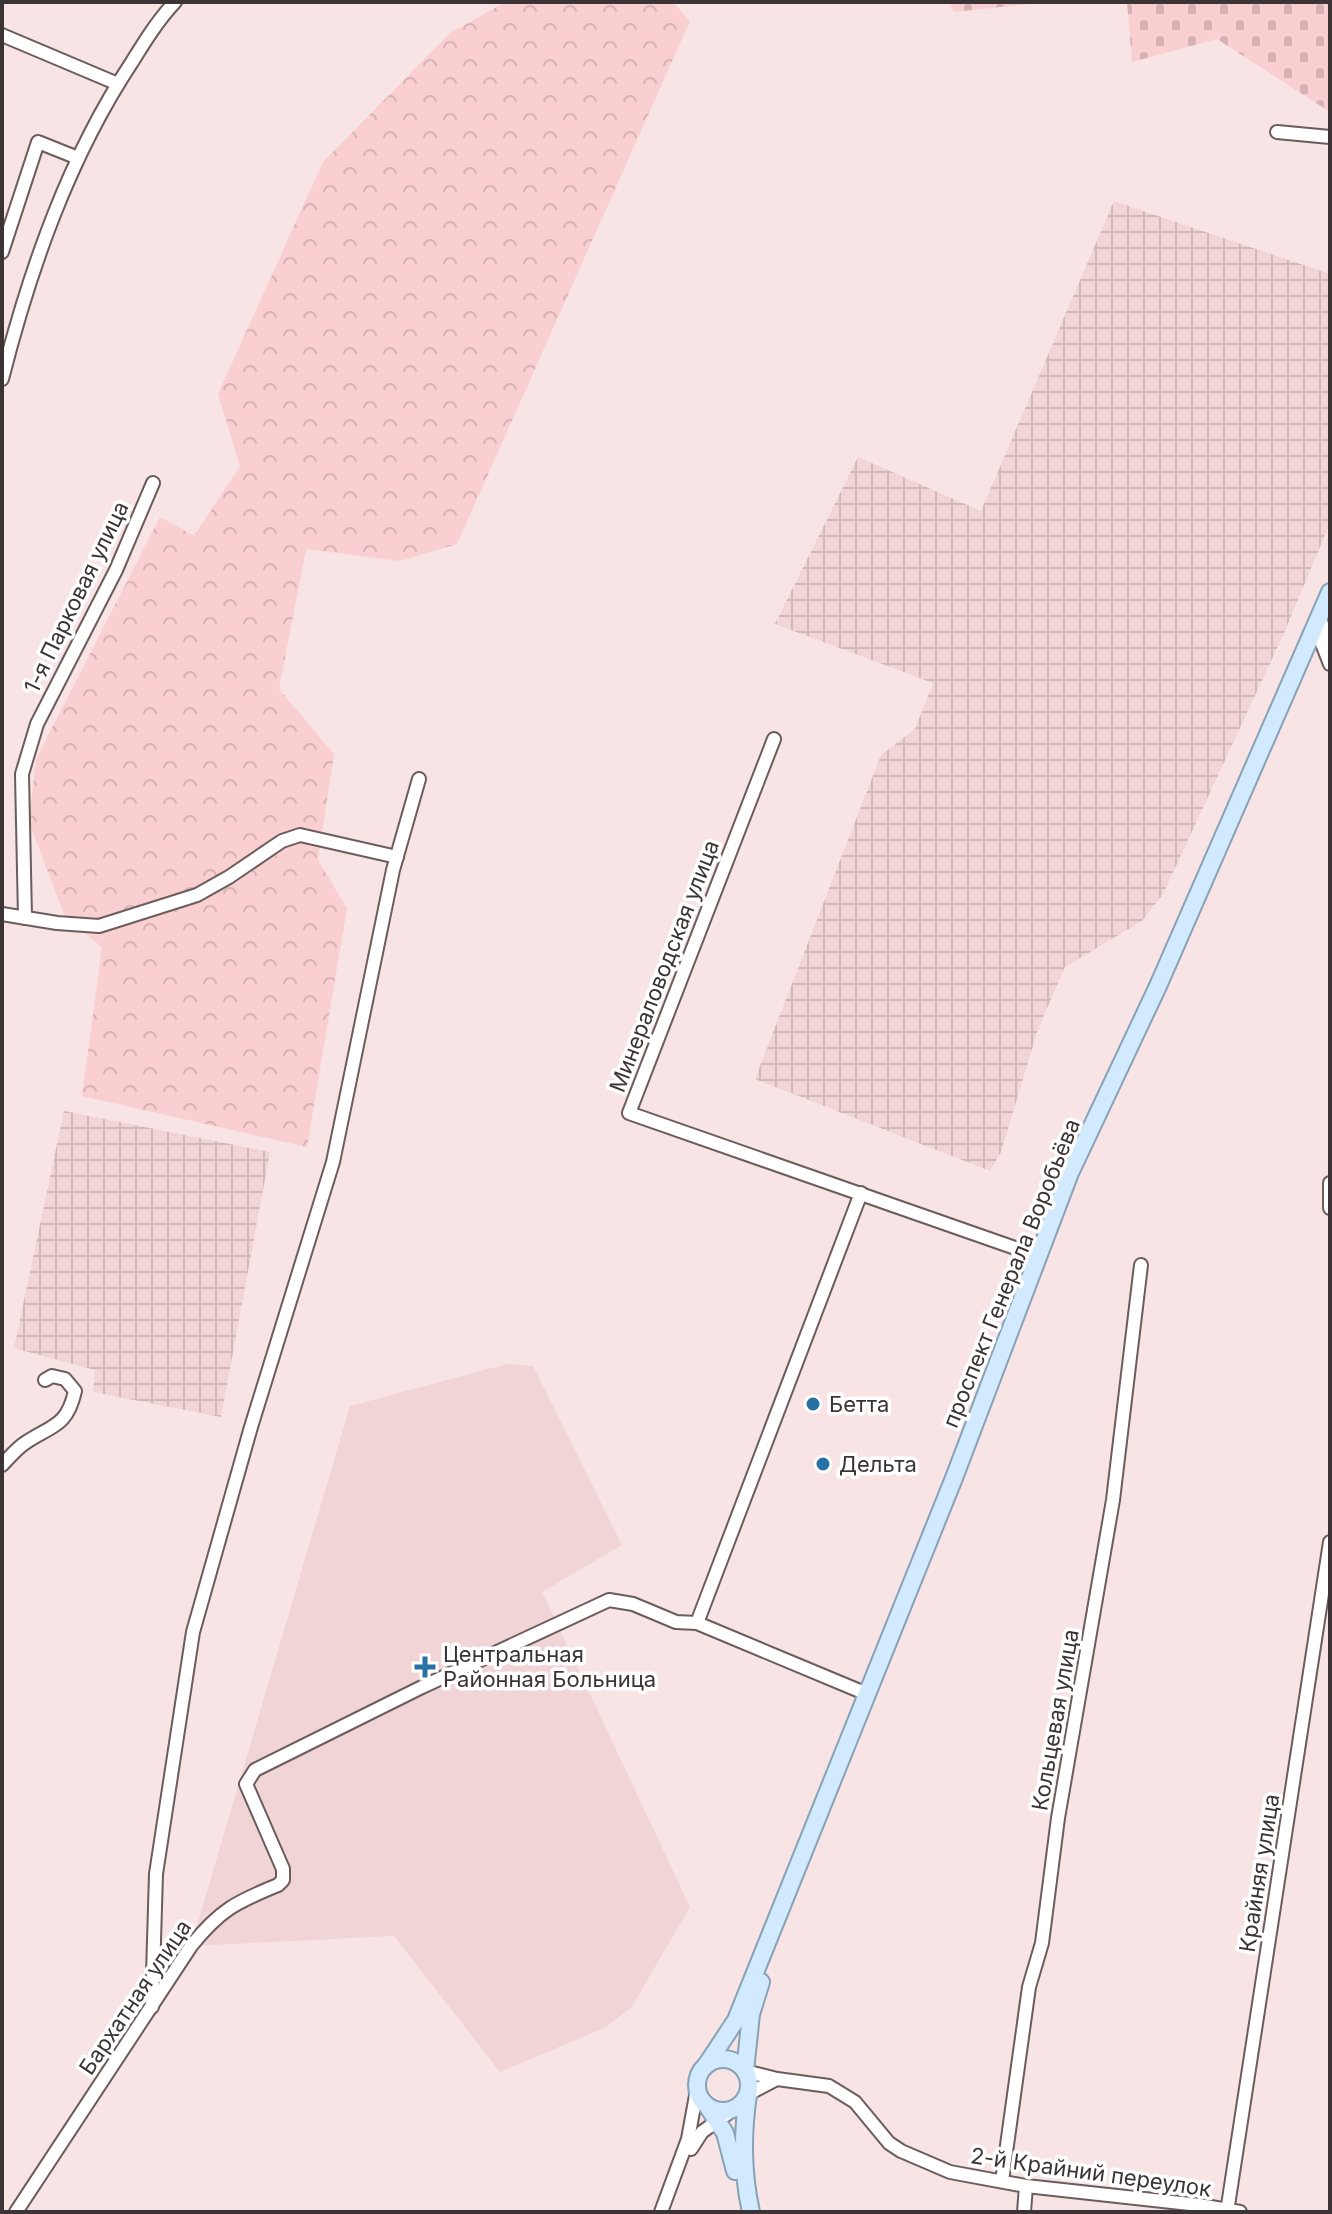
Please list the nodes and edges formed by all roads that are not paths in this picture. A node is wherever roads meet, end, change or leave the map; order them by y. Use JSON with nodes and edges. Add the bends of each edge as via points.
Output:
{"nodes":[{"id":1,"x":175,"y":2,"type":"edge"},
{"id":2,"x":2,"y":35,"type":"edge"},
{"id":3,"x":118,"y":84,"type":"junction"},
{"id":4,"x":1277,"y":132,"type":"dead end"},
{"id":5,"x":1330,"y":137,"type":"edge"},
{"id":6,"x":78,"y":158,"type":"junction"},
{"id":7,"x":2,"y":252,"type":"edge"},
{"id":8,"x":2,"y":379,"type":"edge"},
{"id":9,"x":153,"y":483,"type":"dead end"},
{"id":10,"x":1330,"y":592,"type":"edge"},
{"id":11,"x":1323,"y":628,"type":"edge"},
{"id":12,"x":1330,"y":664,"type":"edge"},
{"id":13,"x":774,"y":739,"type":"dead end"},
{"id":14,"x":419,"y":779,"type":"dead end"},
{"id":15,"x":397,"y":857,"type":"junction"},
{"id":16,"x":2,"y":914,"type":"edge"},
{"id":17,"x":25,"y":918,"type":"junction"},
{"id":18,"x":1330,"y":1183,"type":"edge"},
{"id":19,"x":861,"y":1193,"type":"junction"},
{"id":20,"x":1330,"y":1208,"type":"edge"},
{"id":21,"x":1038,"y":1256,"type":"junction"},
{"id":22,"x":1141,"y":1265,"type":"dead end"},
{"id":23,"x":45,"y":1380,"type":"dead end"},
{"id":24,"x":2,"y":1465,"type":"edge"},
{"id":25,"x":1330,"y":1542,"type":"edge"},
{"id":26,"x":697,"y":1623,"type":"junction"},
{"id":27,"x":867,"y":1694,"type":"junction"},
{"id":28,"x":756,"y":1981,"type":"junction"},
{"id":29,"x":152,"y":2007,"type":"junction"},
{"id":30,"x":707,"y":2064,"type":"junction"},
{"id":31,"x":745,"y":2071,"type":"junction"},
{"id":32,"x":777,"y":2079,"type":"junction"},
{"id":33,"x":697,"y":2090,"type":"junction"},
{"id":34,"x":748,"y":2094,"type":"junction"},
{"id":35,"x":712,"y":2113,"type":"junction"},
{"id":36,"x":693,"y":2138,"type":"junction"},
{"id":37,"x":727,"y":2139,"type":"junction"},
{"id":38,"x":1002,"y":2181,"type":"junction"},
{"id":39,"x":1026,"y":2186,"type":"junction"},
{"id":40,"x":1231,"y":2211,"type":"edge"},
{"id":41,"x":16,"y":2212,"type":"edge"},
{"id":42,"x":664,"y":2212,"type":"edge"},
{"id":43,"x":742,"y":2212,"type":"edge"},
{"id":44,"x":751,"y":2212,"type":"edge"},
{"id":45,"x":1024,"y":2212,"type":"edge"}],
"edges":[{"from":1,"to":3,"type":"street"},
{"from":2,"to":3,"type":"street"},
{"from":3,"to":6,"type":"street"},
{"from":4,"to":5,"type":"street"},
{"from":6,"to":7,"type":"street","via":[[38,142]]},
{"from":6,"to":8,"type":"street"},
{"from":9,"to":17,"type":"street","name":"1-я Парковая улица","via":[[116,570],[37,724],[22,774]]},
{"from":10,"to":11,"type":"main road","name":"проспект Генерала Воробьёва"},
{"from":11,"to":12,"type":"street"},
{"from":11,"to":21,"type":"main road","name":"проспект Генерала Воробьёва","via":[[1070,1173]]},
{"from":11,"to":28,"type":"main road","name":"проспект Генерала Воробьёва","via":[[1077,1181]]},
{"from":13,"to":19,"type":"street","name":"Минераловодская улица","via":[[629,1113]]},
{"from":14,"to":15,"type":"street"},
{"from":15,"to":17,"type":"street","via":[[300,835],[197,895],[99,926]]},
{"from":15,"to":29,"type":"street","via":[[333,1162],[193,1632],[156,1874]]},
{"from":16,"to":17,"type":"street"},
{"from":18,"to":20,"type":"street"},
{"from":19,"to":21,"type":"street","name":"Минераловодская улица"},
{"from":19,"to":26,"type":"street"},
{"from":21,"to":27,"type":"main road","name":"проспект Генерала Воробьёва"},
{"from":22,"to":38,"type":"street","name":"Кольцевая улица","via":[[1113,1500],[1042,1943],[1029,1987]]},
{"from":23,"to":24,"type":"street","via":[[65,1379],[75,1391],[71,1409],[62,1423],[21,1445]]},
{"from":25,"to":40,"type":"street","name":"Крайняя улица"},
{"from":26,"to":27,"type":"street"},
{"from":26,"to":29,"type":"street","name":"Бархатная улица","via":[[676,1622],[609,1600],[261,1767],[246,1784],[283,1880],[212,1919]]},
{"from":27,"to":28,"type":"main road","name":"проспект Генерала Воробьёва"},
{"from":28,"to":30,"type":"main road"},
{"from":28,"to":31,"type":"main road"},
{"from":29,"to":41,"type":"street","name":"Бархатная улица"},
{"from":30,"to":31,"type":"main road","via":[[726,2059]]},
{"from":30,"to":33,"type":"main road"},
{"from":31,"to":32,"type":"street","name":"2-й Крайний переулок"},
{"from":31,"to":34,"type":"main road"},
{"from":32,"to":34,"type":"street"},
{"from":32,"to":38,"type":"street","name":"2-й Крайний переулок","via":[[829,2086],[855,2102],[901,2151],[950,2172]]},
{"from":33,"to":35,"type":"main road"},
{"from":33,"to":36,"type":"street"},
{"from":34,"to":35,"type":"main road","via":[[734,2109]]},
{"from":34,"to":44,"type":"main road","via":[[743,2168]]},
{"from":35,"to":36,"type":"street"},
{"from":35,"to":37,"type":"main road"},
{"from":36,"to":37,"type":"street","via":[[712,2130]]},
{"from":36,"to":42,"type":"street"},
{"from":37,"to":43,"type":"main road"},
{"from":38,"to":39,"type":"street","name":"2-й Крайний переулок"},
{"from":39,"to":40,"type":"street","name":"2-й Крайний переулок"},
{"from":39,"to":45,"type":"street"}]}
